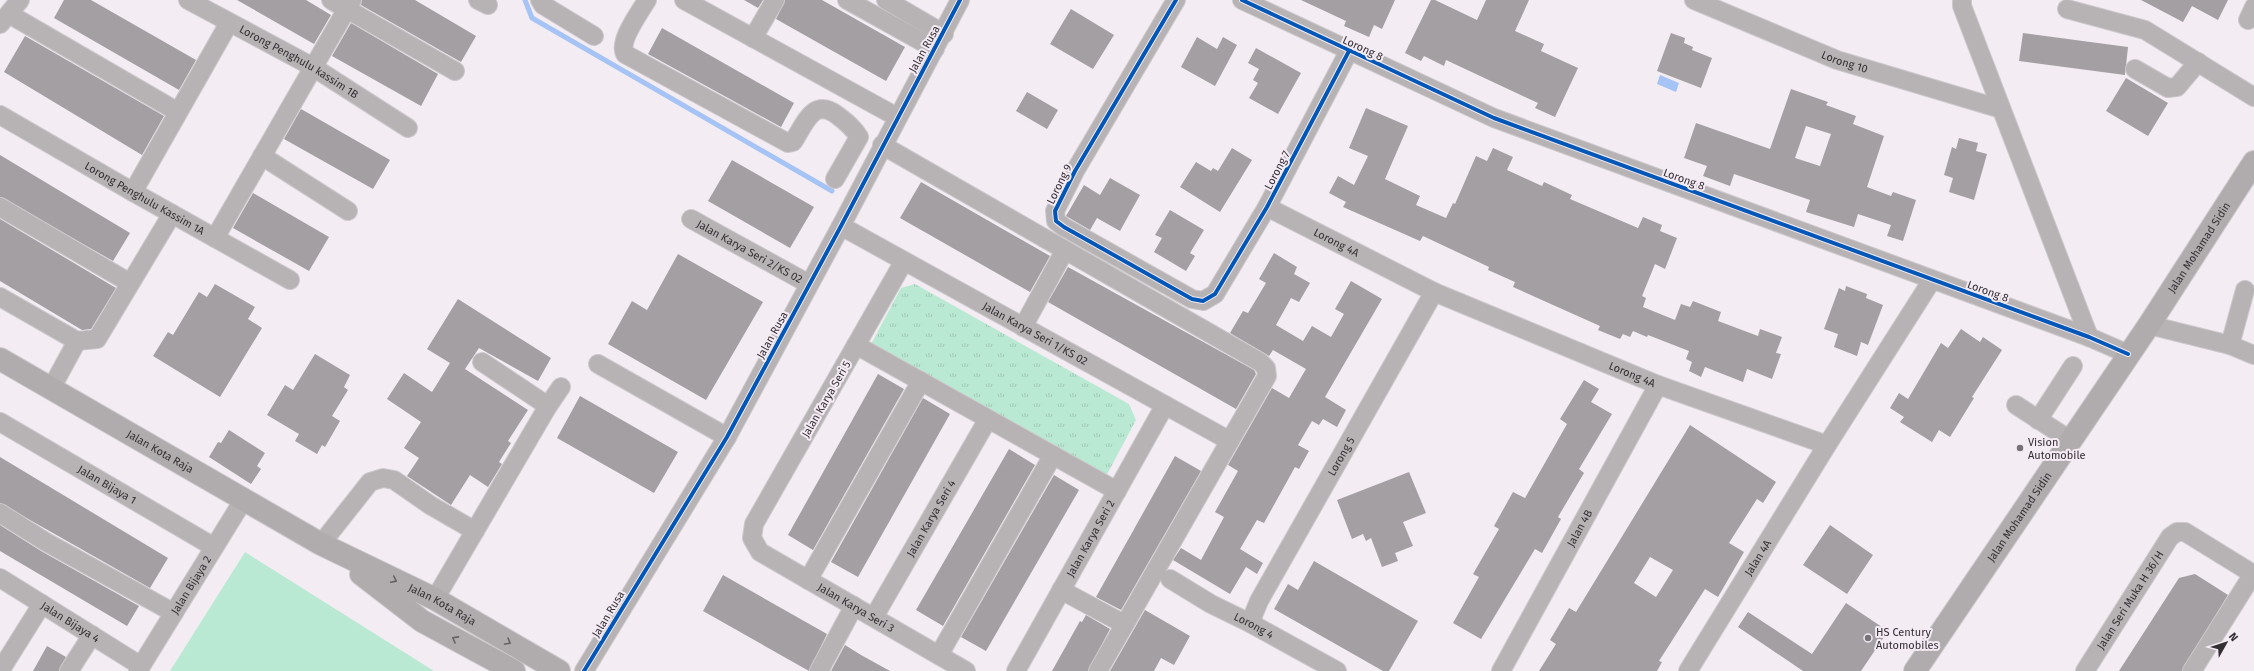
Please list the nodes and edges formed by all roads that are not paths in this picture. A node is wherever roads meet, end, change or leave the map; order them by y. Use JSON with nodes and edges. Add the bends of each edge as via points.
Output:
{"nodes":[{"id":1,"x":20,"y":0,"type":"edge"},
{"id":2,"x":188,"y":0,"type":"edge"},
{"id":3,"x":540,"y":0,"type":"edge"},
{"id":4,"x":647,"y":0,"type":"edge"},
{"id":5,"x":684,"y":0,"type":"edge"},
{"id":6,"x":775,"y":0,"type":"edge"},
{"id":7,"x":847,"y":0,"type":"edge"},
{"id":8,"x":886,"y":0,"type":"edge"},
{"id":9,"x":960,"y":0,"type":"edge"},
{"id":10,"x":1176,"y":0,"type":"edge"},
{"id":11,"x":1242,"y":0,"type":"edge"},
{"id":12,"x":1694,"y":0,"type":"edge"},
{"id":13,"x":1962,"y":0,"type":"edge"},
{"id":14,"x":343,"y":3,"type":"edge"},
{"id":15,"x":2067,"y":9,"type":"dead end"},
{"id":16,"x":4,"y":19,"type":"edge"},
{"id":17,"x":229,"y":23,"type":"junction"},
{"id":18,"x":594,"y":36,"type":"dead end"},
{"id":19,"x":753,"y":38,"type":"junction"},
{"id":20,"x":939,"y":41,"type":"junction"},
{"id":21,"x":1349,"y":51,"type":"junction"},
{"id":22,"x":2198,"y":62,"type":"junction"},
{"id":23,"x":313,"y":67,"type":"junction"},
{"id":24,"x":2135,"y":69,"type":"dead end"},
{"id":25,"x":455,"y":71,"type":"dead end"},
{"id":26,"x":2254,"y":97,"type":"edge"},
{"id":27,"x":2002,"y":109,"type":"junction"},
{"id":28,"x":178,"y":112,"type":"junction"},
{"id":29,"x":0,"y":114,"type":"edge"},
{"id":30,"x":897,"y":117,"type":"junction"},
{"id":31,"x":408,"y":128,"type":"dead end"},
{"id":32,"x":852,"y":149,"type":"junction"},
{"id":33,"x":878,"y":153,"type":"junction"},
{"id":34,"x":262,"y":156,"type":"junction"},
{"id":35,"x":2254,"y":162,"type":"edge"},
{"id":36,"x":835,"y":179,"type":"dead end"},
{"id":37,"x":133,"y":192,"type":"junction"},
{"id":38,"x":0,"y":207,"type":"edge"},
{"id":39,"x":1267,"y":207,"type":"junction"},
{"id":40,"x":348,"y":211,"type":"dead end"},
{"id":41,"x":172,"y":214,"type":"junction"},
{"id":42,"x":691,"y":219,"type":"dead end"},
{"id":43,"x":841,"y":226,"type":"junction"},
{"id":44,"x":215,"y":238,"type":"junction"},
{"id":45,"x":1065,"y":250,"type":"junction"},
{"id":46,"x":904,"y":261,"type":"junction"},
{"id":47,"x":290,"y":280,"type":"dead end"},
{"id":48,"x":1932,"y":280,"type":"junction"},
{"id":49,"x":130,"y":284,"type":"junction"},
{"id":50,"x":810,"y":284,"type":"junction"},
{"id":51,"x":2245,"y":290,"type":"dead end"},
{"id":52,"x":1434,"y":292,"type":"junction"},
{"id":53,"x":1215,"y":294,"type":"joint"},
{"id":54,"x":0,"y":297,"type":"edge"},
{"id":55,"x":2149,"y":325,"type":"junction"},
{"id":56,"x":1023,"y":327,"type":"junction"},
{"id":57,"x":2089,"y":338,"type":"junction"},
{"id":58,"x":77,"y":341,"type":"junction"},
{"id":59,"x":856,"y":345,"type":"junction"},
{"id":60,"x":2230,"y":345,"type":"junction"},
{"id":61,"x":2128,"y":354,"type":"junction"},
{"id":62,"x":2254,"y":355,"type":"edge"},
{"id":63,"x":0,"y":359,"type":"edge"},
{"id":64,"x":482,"y":362,"type":"dead end"},
{"id":65,"x":598,"y":364,"type":"dead end"},
{"id":66,"x":2073,"y":366,"type":"dead end"},
{"id":67,"x":921,"y":381,"type":"junction"},
{"id":68,"x":1658,"y":385,"type":"junction"},
{"id":69,"x":52,"y":387,"type":"junction"},
{"id":70,"x":561,"y":387,"type":"dead end"},
{"id":71,"x":1165,"y":405,"type":"junction"},
{"id":72,"x":2016,"y":405,"type":"dead end"},
{"id":73,"x":548,"y":406,"type":"junction"},
{"id":74,"x":988,"y":419,"type":"junction"},
{"id":75,"x":2038,"y":420,"type":"junction"},
{"id":76,"x":0,"y":422,"type":"edge"},
{"id":77,"x":726,"y":436,"type":"junction"},
{"id":78,"x":2070,"y":440,"type":"junction"},
{"id":79,"x":1230,"y":441,"type":"junction"},
{"id":80,"x":1826,"y":445,"type":"junction"},
{"id":81,"x":1053,"y":455,"type":"junction"},
{"id":82,"x":1117,"y":491,"type":"junction"},
{"id":83,"x":244,"y":499,"type":"junction"},
{"id":84,"x":0,"y":513,"type":"edge"},
{"id":85,"x":475,"y":531,"type":"junction"},
{"id":86,"x":752,"y":538,"type":"joint"},
{"id":87,"x":321,"y":544,"type":"junction"},
{"id":88,"x":214,"y":547,"type":"junction"},
{"id":89,"x":0,"y":578,"type":"edge"},
{"id":90,"x":1170,"y":579,"type":"dead end"},
{"id":91,"x":808,"y":580,"type":"junction"},
{"id":92,"x":1062,"y":590,"type":"junction"},
{"id":93,"x":434,"y":599,"type":"junction"},
{"id":94,"x":42,"y":604,"type":"junction"},
{"id":95,"x":854,"y":606,"type":"junction"},
{"id":96,"x":174,"y":613,"type":"junction"},
{"id":97,"x":874,"y":617,"type":"junction"},
{"id":98,"x":1250,"y":623,"type":"junction"},
{"id":99,"x":1124,"y":624,"type":"junction"},
{"id":100,"x":92,"y":635,"type":"junction"},
{"id":101,"x":939,"y":655,"type":"junction"},
{"id":102,"x":140,"y":669,"type":"edge"},
{"id":103,"x":0,"y":671,"type":"edge"},
{"id":104,"x":70,"y":671,"type":"edge"},
{"id":105,"x":514,"y":671,"type":"edge"},
{"id":106,"x":559,"y":671,"type":"edge"},
{"id":107,"x":584,"y":671,"type":"edge"},
{"id":108,"x":819,"y":671,"type":"edge"},
{"id":109,"x":966,"y":671,"type":"edge"},
{"id":110,"x":1016,"y":671,"type":"edge"},
{"id":111,"x":1098,"y":671,"type":"edge"},
{"id":112,"x":1337,"y":671,"type":"edge"},
{"id":113,"x":1501,"y":671,"type":"edge"},
{"id":114,"x":1688,"y":671,"type":"edge"},
{"id":115,"x":1915,"y":671,"type":"edge"},
{"id":116,"x":2085,"y":671,"type":"edge"},
{"id":117,"x":2192,"y":671,"type":"edge"}],
"edges":[{"from":1,"to":16,"type":"street"},
{"from":2,"to":17,"type":"street","name":"Lorong Penghulu kassim 1B"},
{"from":3,"to":18,"type":"street","via":[[543,5]]},
{"from":4,"to":32,"type":"street","via":[[624,40],[622,49],[625,54],[788,144],[793,142],[813,112],[819,108],[828,108],[852,127],[859,137]]},
{"from":5,"to":19,"type":"street"},
{"from":6,"to":19,"type":"street"},
{"from":7,"to":20,"type":"street"},
{"from":8,"to":20,"type":"street"},
{"from":9,"to":20,"type":"street","name":"Jalan Rusa"},
{"from":10,"to":53,"type":"street","name":"Lorong 9","via":[[1075,171],[1055,211],[1056,220],[1064,227],[1192,299],[1203,301]]},
{"from":11,"to":21,"type":"street","name":"Lorong 8"},
{"from":12,"to":27,"type":"street","name":"Lorong 10","via":[[1837,60]]},
{"from":13,"to":27,"type":"street","via":[[1962,6]]},
{"from":14,"to":23,"type":"street"},
{"from":14,"to":25,"type":"street"},
{"from":15,"to":22,"type":"street","via":[[2146,30]]},
{"from":16,"to":28,"type":"street"},
{"from":17,"to":23,"type":"street","name":"Lorong Penghulu kassim 1B"},
{"from":17,"to":28,"type":"street"},
{"from":19,"to":30,"type":"street"},
{"from":20,"to":30,"type":"street","name":"Jalan Rusa"},
{"from":21,"to":39,"type":"street","name":"Lorong 7"},
{"from":21,"to":48,"type":"street","name":"Lorong 8","via":[[1494,118]]},
{"from":22,"to":24,"type":"street","via":[[2177,87],[2168,88]]},
{"from":22,"to":26,"type":"street"},
{"from":23,"to":31,"type":"street","name":"Lorong Penghulu kassim 1B"},
{"from":23,"to":34,"type":"street"},
{"from":27,"to":57,"type":"street"},
{"from":28,"to":37,"type":"street"},
{"from":29,"to":37,"type":"street","name":"Lorong Penghulu Kassim 1A"},
{"from":30,"to":33,"type":"street","name":"Jalan Rusa"},
{"from":32,"to":33,"type":"street"},
{"from":32,"to":36,"type":"street"},
{"from":33,"to":43,"type":"street","name":"Jalan Rusa"},
{"from":33,"to":45,"type":"street"},
{"from":34,"to":40,"type":"street"},
{"from":34,"to":44,"type":"street"},
{"from":35,"to":55,"type":"main road","name":"Jalan Mohamad Sidin"},
{"from":37,"to":41,"type":"street","name":"Lorong Penghulu Kassim 1A"},
{"from":38,"to":49,"type":"street"},
{"from":39,"to":52,"type":"street","name":"Lorong 4A"},
{"from":39,"to":53,"type":"street","name":"Lorong 7"},
{"from":41,"to":44,"type":"street","name":"Lorong Penghulu Kassim 1A"},
{"from":41,"to":49,"type":"street"},
{"from":42,"to":50,"type":"street","name":"Jalan Karya Seri 2/KS 02"},
{"from":43,"to":46,"type":"street","name":"Jalan Karya Seri 1/KS 02"},
{"from":43,"to":50,"type":"street","name":"Jalan Rusa"},
{"from":44,"to":47,"type":"street","name":"Lorong Penghulu Kassim 1A"},
{"from":45,"to":56,"type":"street"},
{"from":45,"to":79,"type":"street","via":[[1260,362],[1266,368],[1267,376]]},
{"from":46,"to":56,"type":"street","name":"Jalan Karya Seri 1/KS 02"},
{"from":46,"to":59,"type":"street","name":"Jalan Karya Seri 5"},
{"from":48,"to":57,"type":"street","name":"Lorong 8"},
{"from":48,"to":80,"type":"street"},
{"from":49,"to":58,"type":"street","via":[[97,339]]},
{"from":50,"to":77,"type":"street","name":"Jalan Rusa"},
{"from":51,"to":60,"type":"street"},
{"from":52,"to":68,"type":"street","name":"Lorong 4A"},
{"from":52,"to":98,"type":"street","name":"Lorong 5","via":[[1259,601]]},
{"from":54,"to":58,"type":"street"},
{"from":55,"to":60,"type":"street"},
{"from":55,"to":61,"type":"main road","name":"Jalan Mohamad Sidin"},
{"from":56,"to":71,"type":"street","name":"Jalan Karya Seri 1/KS 02"},
{"from":57,"to":61,"type":"street","name":"Lorong 8"},
{"from":58,"to":69,"type":"street"},
{"from":59,"to":67,"type":"street"},
{"from":59,"to":86,"type":"street","name":"Jalan Karya Seri 5","via":[[754,524]]},
{"from":60,"to":62,"type":"street"},
{"from":61,"to":78,"type":"main road","name":"Jalan Mohamad Sidin"},
{"from":63,"to":69,"type":"main road","name":"Jalan Kota Raja"},
{"from":64,"to":73,"type":"street"},
{"from":65,"to":77,"type":"street"},
{"from":66,"to":75,"type":"street"},
{"from":67,"to":74,"type":"street"},
{"from":67,"to":91,"type":"street"},
{"from":68,"to":80,"type":"street","name":"Lorong 4A"},
{"from":68,"to":113,"type":"street","name":"Jalan 4B"},
{"from":69,"to":83,"type":"main road","name":"Jalan Kota Raja"},
{"from":70,"to":73,"type":"street"},
{"from":71,"to":79,"type":"street","name":"Jalan Karya Seri 1/KS 02"},
{"from":71,"to":82,"type":"street","name":"Jalan Karya Seri 2"},
{"from":72,"to":75,"type":"street"},
{"from":73,"to":85,"type":"street"},
{"from":74,"to":81,"type":"street"},
{"from":74,"to":97,"type":"street","name":"Jalan Karya Seri 4"},
{"from":75,"to":78,"type":"street"},
{"from":76,"to":88,"type":"street","name":"Jalan Bijaya 1"},
{"from":77,"to":107,"type":"street","name":"Jalan Rusa"},
{"from":78,"to":115,"type":"main road","name":"Jalan Mohamad Sidin"},
{"from":79,"to":99,"type":"street"},
{"from":80,"to":114,"type":"street","name":"Jalan 4A"},
{"from":81,"to":82,"type":"street"},
{"from":81,"to":101,"type":"street"},
{"from":82,"to":92,"type":"street","name":"Jalan Karya Seri 2"},
{"from":83,"to":87,"type":"main road","name":"Jalan Kota Raja"},
{"from":83,"to":88,"type":"street","name":"Jalan Bijaya 2"},
{"from":84,"to":96,"type":"street","via":[[46,542]]},
{"from":85,"to":87,"type":"street","via":[[430,505],[401,484],[383,478],[370,482]]},
{"from":85,"to":93,"type":"street"},
{"from":86,"to":91,"type":"street","name":"Jalan Karya Seri 3","via":[[760,552]]},
{"from":87,"to":93,"type":"main road","name":"Jalan Kota Raja","one_way":true},
{"from":105,"to":87,"type":"main road","name":"Jalan Kota Raja","one_way":true,"via":[[422,621]]},
{"from":88,"to":96,"type":"street","name":"Jalan Bijaya 2"},
{"from":89,"to":94,"type":"street","name":"Jalan Bijaya 4"},
{"from":90,"to":98,"type":"street","name":"Lorong 4","via":[[1211,604]]},
{"from":91,"to":95,"type":"street","name":"Jalan Karya Seri 3"},
{"from":92,"to":99,"type":"street"},
{"from":92,"to":110,"type":"street","name":"Jalan Karya Seri 2"},
{"from":93,"to":106,"type":"main road","name":"Jalan Kota Raja","one_way":true},
{"from":94,"to":100,"type":"street","name":"Jalan Bijaya 4"},
{"from":94,"to":103,"type":"street"},
{"from":95,"to":97,"type":"street","name":"Jalan Karya Seri 3"},
{"from":95,"to":108,"type":"street"},
{"from":96,"to":102,"type":"street","name":"Jalan Bijaya 2"},
{"from":97,"to":101,"type":"street","name":"Jalan Karya Seri 3"},
{"from":98,"to":112,"type":"street","name":"Lorong 4"},
{"from":99,"to":111,"type":"street"},
{"from":100,"to":102,"type":"street","name":"Jalan Bijaya 4"},
{"from":100,"to":104,"type":"street"},
{"from":101,"to":109,"type":"street","name":"Jalan Karya Seri 3"},
{"from":116,"to":117,"type":"street","name":"Jalan Seri Muka H 36/H","via":[[2170,537],[2177,532],[2185,532],[2253,574]]}]}
